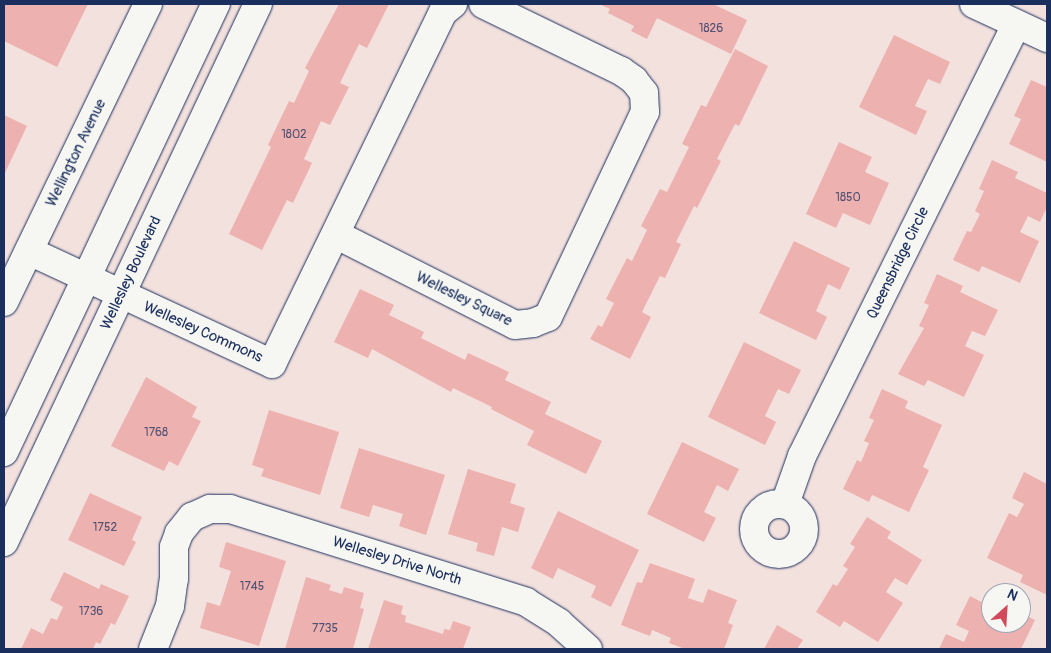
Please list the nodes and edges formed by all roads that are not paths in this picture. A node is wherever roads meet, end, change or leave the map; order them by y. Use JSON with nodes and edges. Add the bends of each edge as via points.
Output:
{"nodes":[{"id":1,"x":148,"y":4,"type":"edge"},
{"id":2,"x":216,"y":4,"type":"edge"},
{"id":3,"x":258,"y":4,"type":"edge"},
{"id":4,"x":453,"y":4,"type":"edge"},
{"id":5,"x":483,"y":4,"type":"edge"},
{"id":6,"x":974,"y":4,"type":"edge"},
{"id":7,"x":1016,"y":24,"type":"junction"},
{"id":8,"x":1047,"y":38,"type":"edge"},
{"id":9,"x":337,"y":235,"type":"junction"},
{"id":10,"x":29,"y":251,"type":"junction"},
{"id":11,"x":85,"y":278,"type":"junction"},
{"id":12,"x":121,"y":295,"type":"junction"},
{"id":13,"x":4,"y":302,"type":"edge"},
{"id":14,"x":4,"y":452,"type":"edge"},
{"id":15,"x":785,"y":504,"type":"dead end"},
{"id":16,"x":4,"y":542,"type":"edge"},
{"id":17,"x":153,"y":649,"type":"edge"},
{"id":18,"x":588,"y":649,"type":"edge"}],
"edges":[{"from":1,"to":10,"type":"street","name":"Wellington Avenue"},
{"from":2,"to":11,"type":"street"},
{"from":3,"to":12,"type":"street","name":"Wellesley Boulevard"},
{"from":4,"to":9,"type":"street","via":[[443,12]]},
{"from":5,"to":9,"type":"street","name":"Wellesley Square","via":[[621,71],[644,93],[645,112],[548,316],[533,324],[515,325]]},
{"from":6,"to":7,"type":"street"},
{"from":7,"to":8,"type":"street"},
{"from":7,"to":15,"type":"street","name":"Queensbridge Circle","via":[[802,456]]},
{"from":9,"to":12,"type":"street","name":"Wellesley Commons","via":[[272,364]]},
{"from":10,"to":11,"type":"street","name":"Wellesley Commons"},
{"from":10,"to":13,"type":"street","name":"Wellington Avenue"},
{"from":11,"to":12,"type":"street","name":"Wellesley Commons"},
{"from":11,"to":14,"type":"street"},
{"from":12,"to":16,"type":"street","name":"Wellesley Boulevard"},
{"from":17,"to":18,"type":"street","name":"Wellesley Drive North","via":[[170,606],[174,547],[179,533],[192,517],[210,509],[230,509],[499,592],[542,611]]}]}
